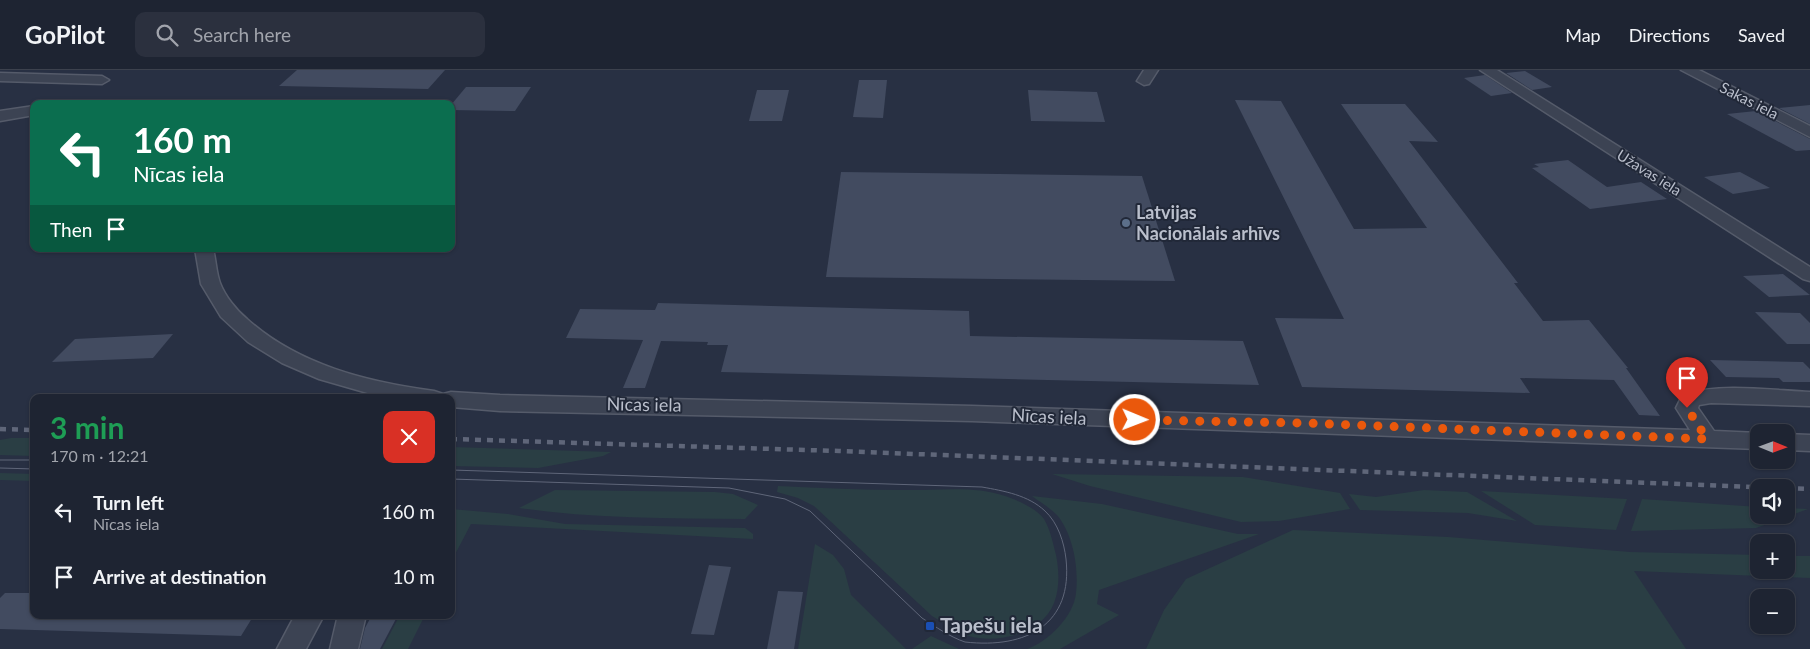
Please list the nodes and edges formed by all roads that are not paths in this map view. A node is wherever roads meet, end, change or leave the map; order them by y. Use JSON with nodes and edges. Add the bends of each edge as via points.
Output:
{"nodes":[{"id":1,"x":1487,"y":70,"type":"edge"},
{"id":2,"x":1688,"y":70,"type":"edge"},
{"id":3,"x":0,"y":77,"type":"edge"},
{"id":4,"x":102,"y":80,"type":"dead end"},
{"id":5,"x":30,"y":111,"type":"edge"},
{"id":6,"x":0,"y":116,"type":"edge"},
{"id":7,"x":1810,"y":132,"type":"edge"},
{"id":8,"x":204,"y":252,"type":"edge"},
{"id":9,"x":1810,"y":275,"type":"edge"},
{"id":10,"x":410,"y":394,"type":"edge"},
{"id":11,"x":455,"y":399,"type":"edge"},
{"id":12,"x":1810,"y":399,"type":"edge"},
{"id":13,"x":1707,"y":439,"type":"junction"},
{"id":14,"x":1750,"y":441,"type":"edge"},
{"id":15,"x":1795,"y":442,"type":"edge"},
{"id":16,"x":1810,"y":443,"type":"edge"},
{"id":17,"x":308,"y":619,"type":"edge"},
{"id":18,"x":351,"y":619,"type":"edge"},
{"id":19,"x":291,"y":649,"type":"edge"},
{"id":20,"x":344,"y":649,"type":"edge"}],
"edges":[{"from":1,"to":9,"type":"street","name":"Užavas iela"},
{"from":2,"to":7,"type":"street","name":"Sakas iela"},
{"from":3,"to":4,"type":"street"},
{"from":5,"to":6,"type":"street"},
{"from":8,"to":10,"type":"street","via":[[209,284],[231,314],[263,343],[309,368],[367,387]]},
{"from":11,"to":13,"type":"street","name":"Nīcas iela","via":[[1304,423]]},
{"from":12,"to":13,"type":"street","via":[[1711,396],[1691,400],[1687,408]]},
{"from":13,"to":14,"type":"street","name":"Nīcas iela"},
{"from":15,"to":16,"type":"street"},
{"from":17,"to":19,"type":"street"},
{"from":18,"to":20,"type":"street"}]}
